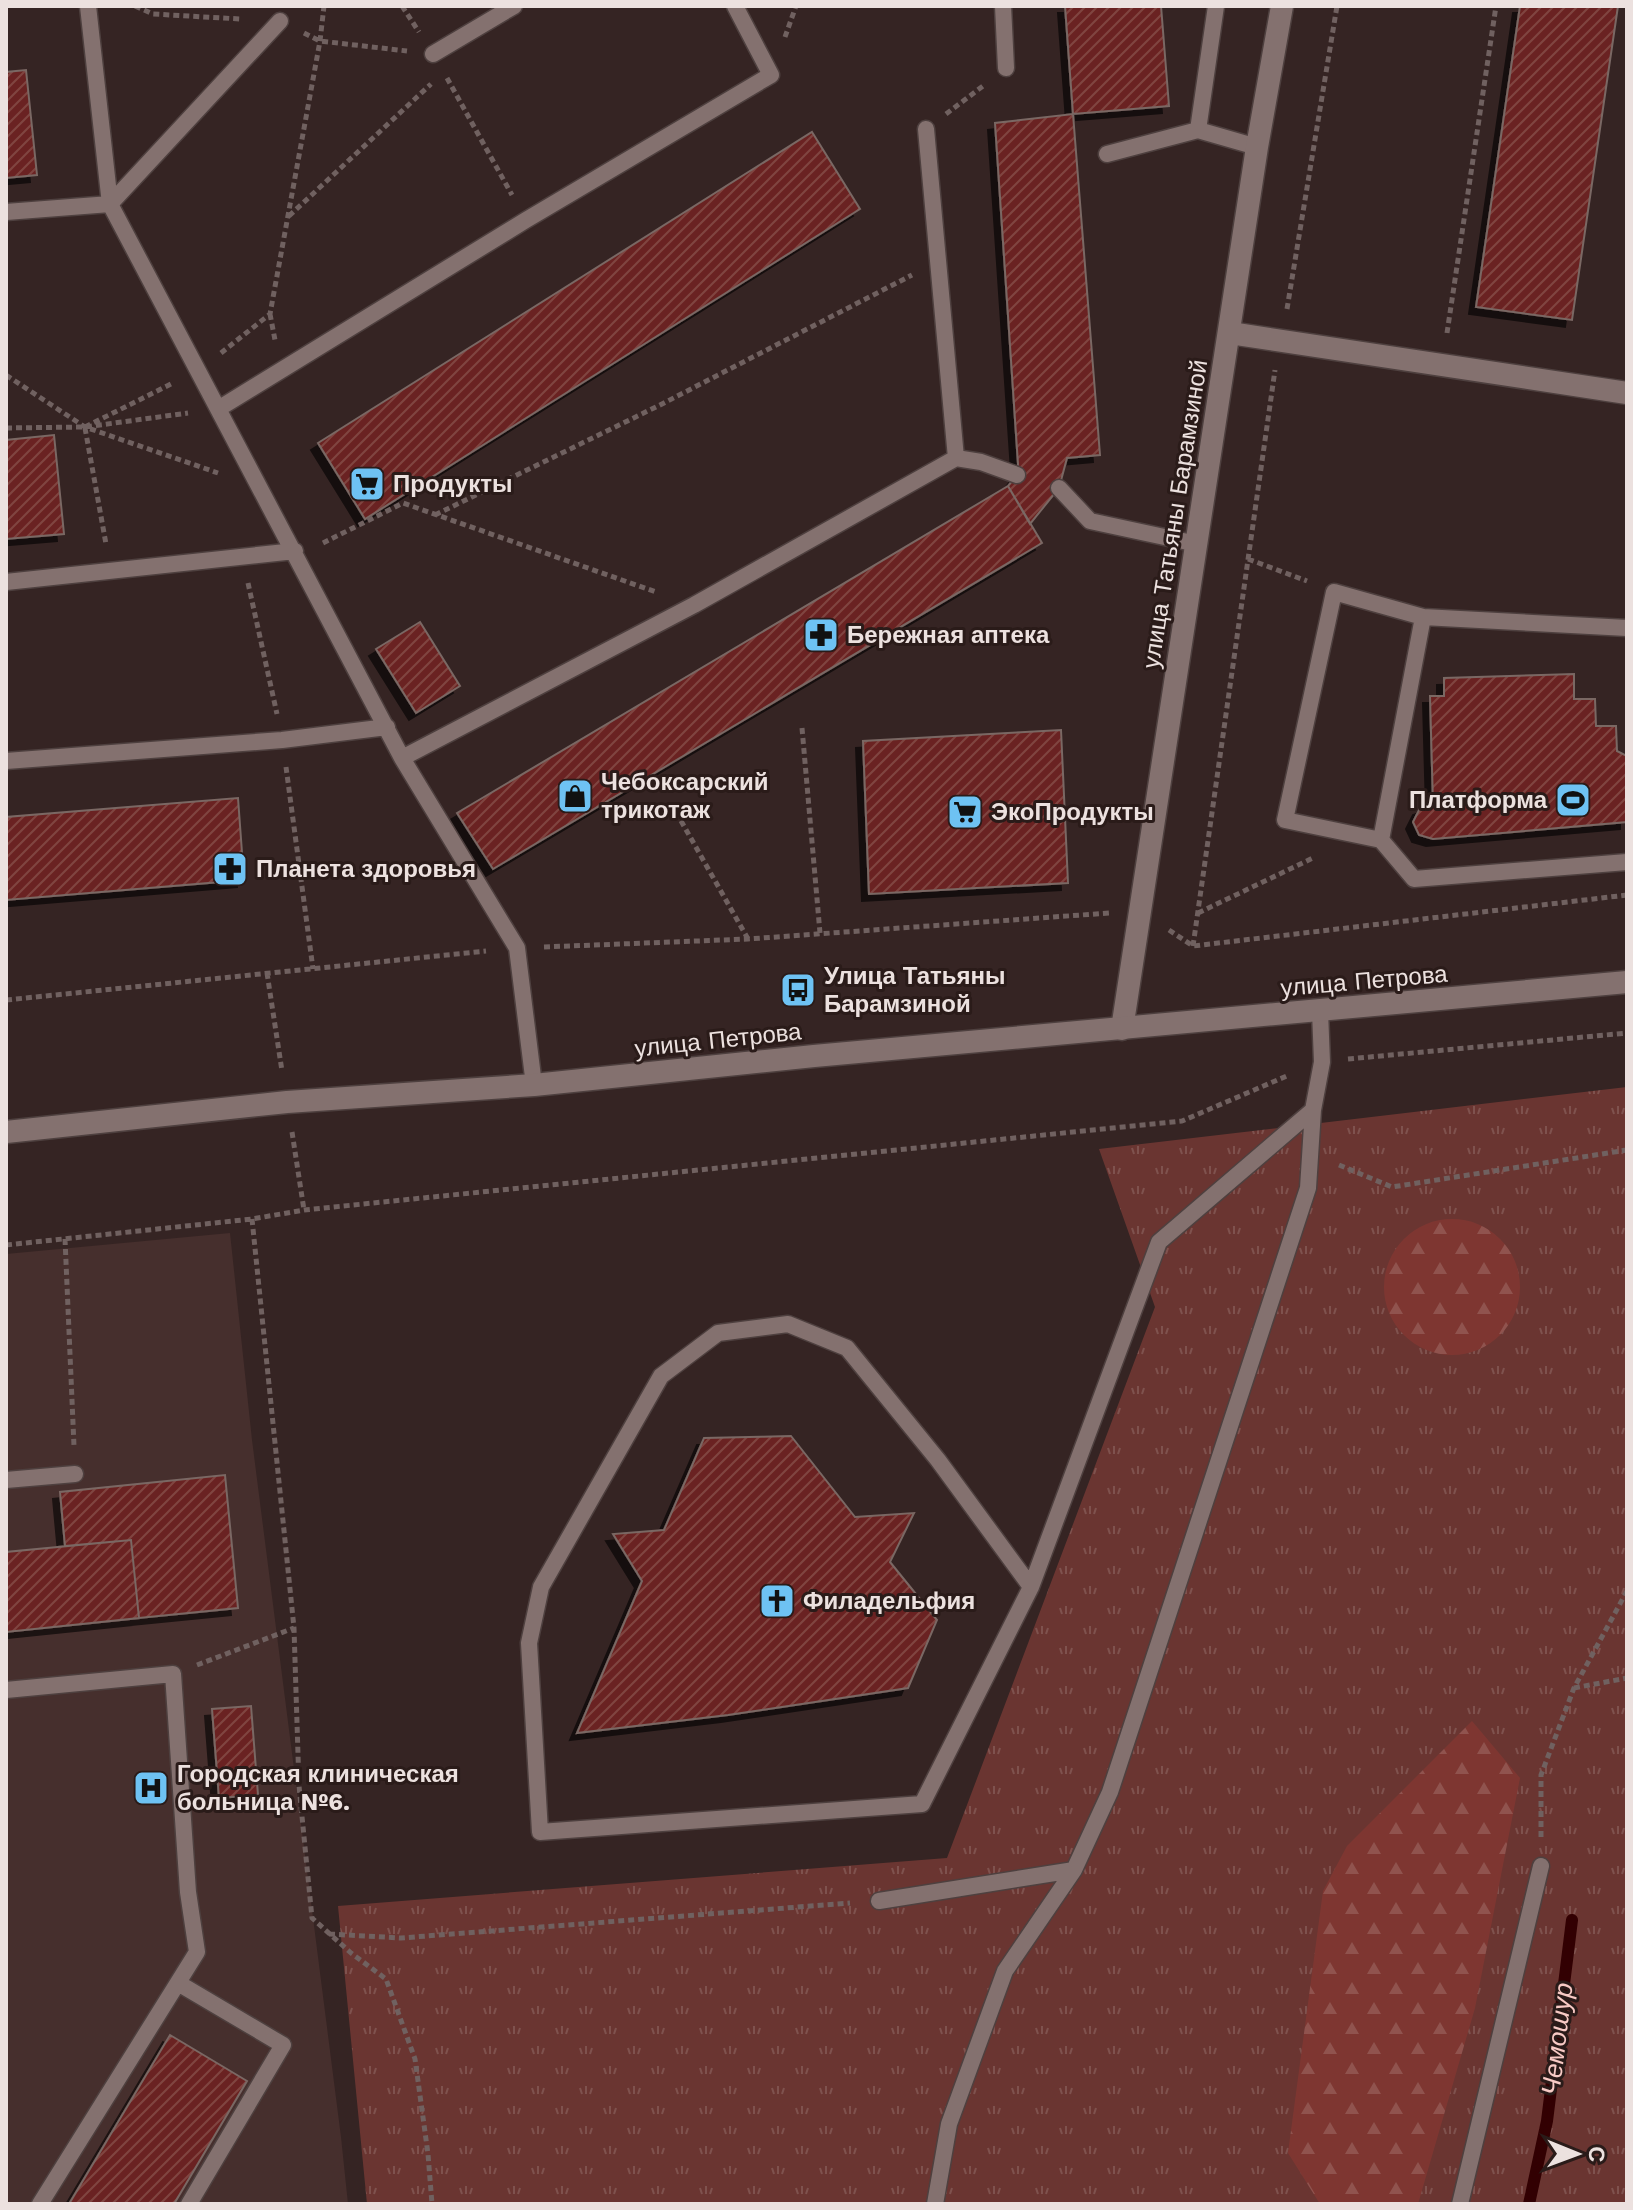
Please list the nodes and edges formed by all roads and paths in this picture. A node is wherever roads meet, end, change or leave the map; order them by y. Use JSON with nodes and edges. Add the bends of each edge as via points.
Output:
{"nodes":[{"id":1,"x":88,"y":6,"type":"edge"},
{"id":2,"x":324,"y":6,"type":"edge"},
{"id":3,"x":402,"y":6,"type":"edge"},
{"id":4,"x":514,"y":6,"type":"edge"},
{"id":5,"x":735,"y":6,"type":"edge"},
{"id":6,"x":1003,"y":6,"type":"edge"},
{"id":7,"x":1216,"y":6,"type":"edge"},
{"id":8,"x":1282,"y":6,"type":"edge"},
{"id":9,"x":1337,"y":6,"type":"edge"},
{"id":10,"x":1496,"y":6,"type":"edge"},
{"id":11,"x":280,"y":21,"type":"dead end"},
{"id":12,"x":433,"y":54,"type":"junction"},
{"id":13,"x":1006,"y":68,"type":"joint"},
{"id":14,"x":444,"y":72,"type":"junction"},
{"id":15,"x":926,"y":129,"type":"joint"},
{"id":16,"x":1198,"y":130,"type":"junction"},
{"id":17,"x":1257,"y":147,"type":"junction"},
{"id":18,"x":1107,"y":154,"type":"dead end"},
{"id":19,"x":110,"y":204,"type":"junction"},
{"id":20,"x":6,"y":212,"type":"edge"},
{"id":21,"x":288,"y":217,"type":"junction"},
{"id":22,"x":526,"y":220,"type":"junction"},
{"id":23,"x":937,"y":262,"type":"junction"},
{"id":24,"x":1230,"y":333,"type":"junction"},
{"id":25,"x":1447,"y":335,"type":"dead end"},
{"id":26,"x":1279,"y":340,"type":"junction"},
{"id":27,"x":199,"y":371,"type":"junction"},
{"id":28,"x":6,"y":375,"type":"edge"},
{"id":29,"x":1627,"y":393,"type":"edge"},
{"id":30,"x":218,"y":409,"type":"junction"},
{"id":31,"x":85,"y":427,"type":"junction"},
{"id":32,"x":6,"y":428,"type":"edge"},
{"id":33,"x":956,"y":458,"type":"junction"},
{"id":34,"x":1017,"y":475,"type":"dead end"},
{"id":35,"x":261,"y":488,"type":"junction"},
{"id":36,"x":1059,"y":488,"type":"dead end"},
{"id":37,"x":435,"y":515,"type":"junction"},
{"id":38,"x":1197,"y":544,"type":"junction"},
{"id":39,"x":295,"y":551,"type":"junction"},
{"id":40,"x":242,"y":557,"type":"junction"},
{"id":41,"x":1248,"y":559,"type":"junction"},
{"id":42,"x":111,"y":571,"type":"junction"},
{"id":43,"x":6,"y":582,"type":"edge"},
{"id":44,"x":1334,"y":592,"type":"junction"},
{"id":45,"x":694,"y":605,"type":"junction"},
{"id":46,"x":1423,"y":617,"type":"junction"},
{"id":47,"x":1627,"y":628,"type":"edge"},
{"id":48,"x":270,"y":679,"type":"dead end"},
{"id":49,"x":387,"y":727,"type":"junction"},
{"id":50,"x":802,"y":728,"type":"dead end"},
{"id":51,"x":282,"y":740,"type":"junction"},
{"id":52,"x":402,"y":758,"type":"junction"},
{"id":53,"x":6,"y":761,"type":"edge"},
{"id":54,"x":676,"y":812,"type":"dead end"},
{"id":55,"x":1359,"y":836,"type":"junction"},
{"id":56,"x":1381,"y":840,"type":"junction"},
{"id":57,"x":1627,"y":862,"type":"edge"},
{"id":58,"x":1627,"y":895,"type":"edge"},
{"id":59,"x":1141,"y":911,"type":"junction"},
{"id":60,"x":1198,"y":913,"type":"junction"},
{"id":61,"x":820,"y":933,"type":"junction"},
{"id":62,"x":748,"y":939,"type":"junction"},
{"id":63,"x":1193,"y":946,"type":"junction"},
{"id":64,"x":517,"y":948,"type":"junction"},
{"id":65,"x":313,"y":969,"type":"junction"},
{"id":66,"x":1627,"y":982,"type":"edge"},
{"id":67,"x":6,"y":1000,"type":"edge"},
{"id":68,"x":1320,"y":1011,"type":"junction"},
{"id":69,"x":1122,"y":1029,"type":"junction"},
{"id":70,"x":1627,"y":1033,"type":"edge"},
{"id":71,"x":1322,"y":1062,"type":"junction"},
{"id":72,"x":534,"y":1085,"type":"junction"},
{"id":73,"x":1313,"y":1110,"type":"junction"},
{"id":74,"x":6,"y":1132,"type":"edge"},
{"id":75,"x":1627,"y":1150,"type":"edge"},
{"id":76,"x":1310,"y":1153,"type":"junction"},
{"id":77,"x":252,"y":1219,"type":"junction"},
{"id":78,"x":65,"y":1239,"type":"junction"},
{"id":79,"x":6,"y":1245,"type":"edge"},
{"id":80,"x":75,"y":1474,"type":"joint"},
{"id":81,"x":6,"y":1480,"type":"edge"},
{"id":82,"x":1031,"y":1587,"type":"junction"},
{"id":83,"x":1627,"y":1591,"type":"edge"},
{"id":84,"x":294,"y":1628,"type":"junction"},
{"id":85,"x":173,"y":1674,"type":"junction"},
{"id":86,"x":1627,"y":1678,"type":"edge"},
{"id":87,"x":1574,"y":1688,"type":"junction"},
{"id":88,"x":6,"y":1690,"type":"edge"},
{"id":89,"x":1541,"y":1866,"type":"joint"},
{"id":90,"x":1074,"y":1870,"type":"junction"},
{"id":91,"x":879,"y":1901,"type":"joint"},
{"id":92,"x":329,"y":1934,"type":"junction"},
{"id":93,"x":178,"y":1983,"type":"junction"},
{"id":94,"x":40,"y":2204,"type":"edge"},
{"id":95,"x":189,"y":2204,"type":"edge"},
{"id":96,"x":432,"y":2204,"type":"edge"},
{"id":97,"x":935,"y":2204,"type":"edge"},
{"id":98,"x":1460,"y":2204,"type":"edge"}],
"edges":[{"from":1,"to":19,"type":"lane"},
{"from":2,"to":21,"type":"path"},
{"from":3,"to":12,"type":"path"},
{"from":4,"to":12,"type":"lane"},
{"from":5,"to":22,"type":"lane","via":[[771,75]]},
{"from":6,"to":13,"type":"lane"},
{"from":7,"to":16,"type":"lane"},
{"from":8,"to":17,"type":"main road","name":"улица Татьяны Барамзиной"},
{"from":9,"to":26,"type":"path"},
{"from":10,"to":25,"type":"path"},
{"from":11,"to":19,"type":"lane"},
{"from":12,"to":14,"type":"path"},
{"from":13,"to":15,"type":"path"},
{"from":14,"to":21,"type":"path"},
{"from":14,"to":22,"type":"path"},
{"from":15,"to":23,"type":"lane"},
{"from":16,"to":17,"type":"lane"},
{"from":16,"to":18,"type":"lane"},
{"from":17,"to":24,"type":"main road","name":"улица Татьяны Барамзиной"},
{"from":19,"to":20,"type":"lane"},
{"from":19,"to":27,"type":"lane"},
{"from":21,"to":27,"type":"path","via":[[270,314]]},
{"from":22,"to":30,"type":"lane"},
{"from":23,"to":33,"type":"lane"},
{"from":23,"to":37,"type":"path"},
{"from":24,"to":26,"type":"main road"},
{"from":24,"to":38,"type":"main road","name":"улица Татьяны Барамзиной"},
{"from":26,"to":29,"type":"main road"},
{"from":26,"to":41,"type":"path"},
{"from":27,"to":30,"type":"lane"},
{"from":27,"to":31,"type":"path"},
{"from":28,"to":31,"type":"path"},
{"from":30,"to":31,"type":"path"},
{"from":30,"to":35,"type":"lane"},
{"from":31,"to":32,"type":"path"},
{"from":31,"to":35,"type":"path"},
{"from":31,"to":42,"type":"path"},
{"from":33,"to":34,"type":"lane"},
{"from":33,"to":45,"type":"lane"},
{"from":35,"to":39,"type":"lane"},
{"from":36,"to":38,"type":"lane","via":[[1090,521]]},
{"from":37,"to":39,"type":"path","via":[[403,503]]},
{"from":37,"to":45,"type":"path"},
{"from":38,"to":59,"type":"main road","name":"улица Татьяны Барамзиной"},
{"from":39,"to":40,"type":"lane"},
{"from":39,"to":49,"type":"lane"},
{"from":40,"to":42,"type":"lane"},
{"from":40,"to":48,"type":"path"},
{"from":41,"to":44,"type":"path"},
{"from":41,"to":60,"type":"path"},
{"from":42,"to":43,"type":"lane"},
{"from":44,"to":46,"type":"lane"},
{"from":44,"to":55,"type":"lane","via":[[1285,820]]},
{"from":45,"to":52,"type":"lane"},
{"from":46,"to":47,"type":"lane"},
{"from":46,"to":56,"type":"lane"},
{"from":49,"to":51,"type":"lane"},
{"from":49,"to":52,"type":"lane"},
{"from":50,"to":61,"type":"path"},
{"from":51,"to":53,"type":"lane"},
{"from":51,"to":65,"type":"path"},
{"from":52,"to":64,"type":"lane"},
{"from":54,"to":62,"type":"path"},
{"from":55,"to":56,"type":"lane"},
{"from":55,"to":60,"type":"path"},
{"from":56,"to":57,"type":"lane","via":[[1414,879]]},
{"from":58,"to":63,"type":"path"},
{"from":59,"to":61,"type":"path"},
{"from":59,"to":63,"type":"path"},
{"from":59,"to":69,"type":"main road","name":"улица Татьяны Барамзиной"},
{"from":60,"to":63,"type":"path"},
{"from":61,"to":62,"type":"path"},
{"from":62,"to":64,"type":"path"},
{"from":64,"to":65,"type":"path"},
{"from":64,"to":72,"type":"lane"},
{"from":65,"to":67,"type":"path"},
{"from":66,"to":68,"type":"main road","name":"улица Петрова"},
{"from":68,"to":69,"type":"main road","name":"улица Петрова"},
{"from":68,"to":71,"type":"lane"},
{"from":69,"to":72,"type":"main road","name":"улица Петрова"},
{"from":70,"to":71,"type":"path"},
{"from":71,"to":73,"type":"lane"},
{"from":71,"to":77,"type":"path","via":[[1182,1121]]},
{"from":72,"to":74,"type":"main road","name":"улица Петрова","via":[[287,1102]]},
{"from":73,"to":76,"type":"lane"},
{"from":73,"to":82,"type":"lane","via":[[1159,1242]]},
{"from":75,"to":76,"type":"path","via":[[1392,1187]]},
{"from":76,"to":90,"type":"lane","via":[[1308,1188],[1120,1762]]},
{"from":77,"to":78,"type":"path"},
{"from":77,"to":84,"type":"path"},
{"from":78,"to":79,"type":"path"},
{"from":78,"to":80,"type":"path"},
{"from":80,"to":81,"type":"lane"},
{"from":82,"to":82,"type":"lane","via":[[922,1804],[540,1832],[529,1643],[541,1587],[661,1376],[718,1333],[788,1324],[847,1348]]},
{"from":83,"to":87,"type":"path"},
{"from":84,"to":85,"type":"path"},
{"from":84,"to":92,"type":"path","via":[[299,1786],[312,1918]]},
{"from":85,"to":88,"type":"lane"},
{"from":85,"to":93,"type":"lane","via":[[197,1952]]},
{"from":86,"to":87,"type":"path"},
{"from":87,"to":89,"type":"path","via":[[1541,1775]]},
{"from":89,"to":98,"type":"lane"},
{"from":90,"to":91,"type":"lane"},
{"from":90,"to":97,"type":"lane","via":[[1005,1971],[949,2124]]},
{"from":91,"to":92,"type":"path","via":[[401,1938]]},
{"from":92,"to":96,"type":"path","via":[[386,1979],[415,2059]]},
{"from":93,"to":94,"type":"lane"},
{"from":93,"to":95,"type":"lane","via":[[283,2045]]}]}
